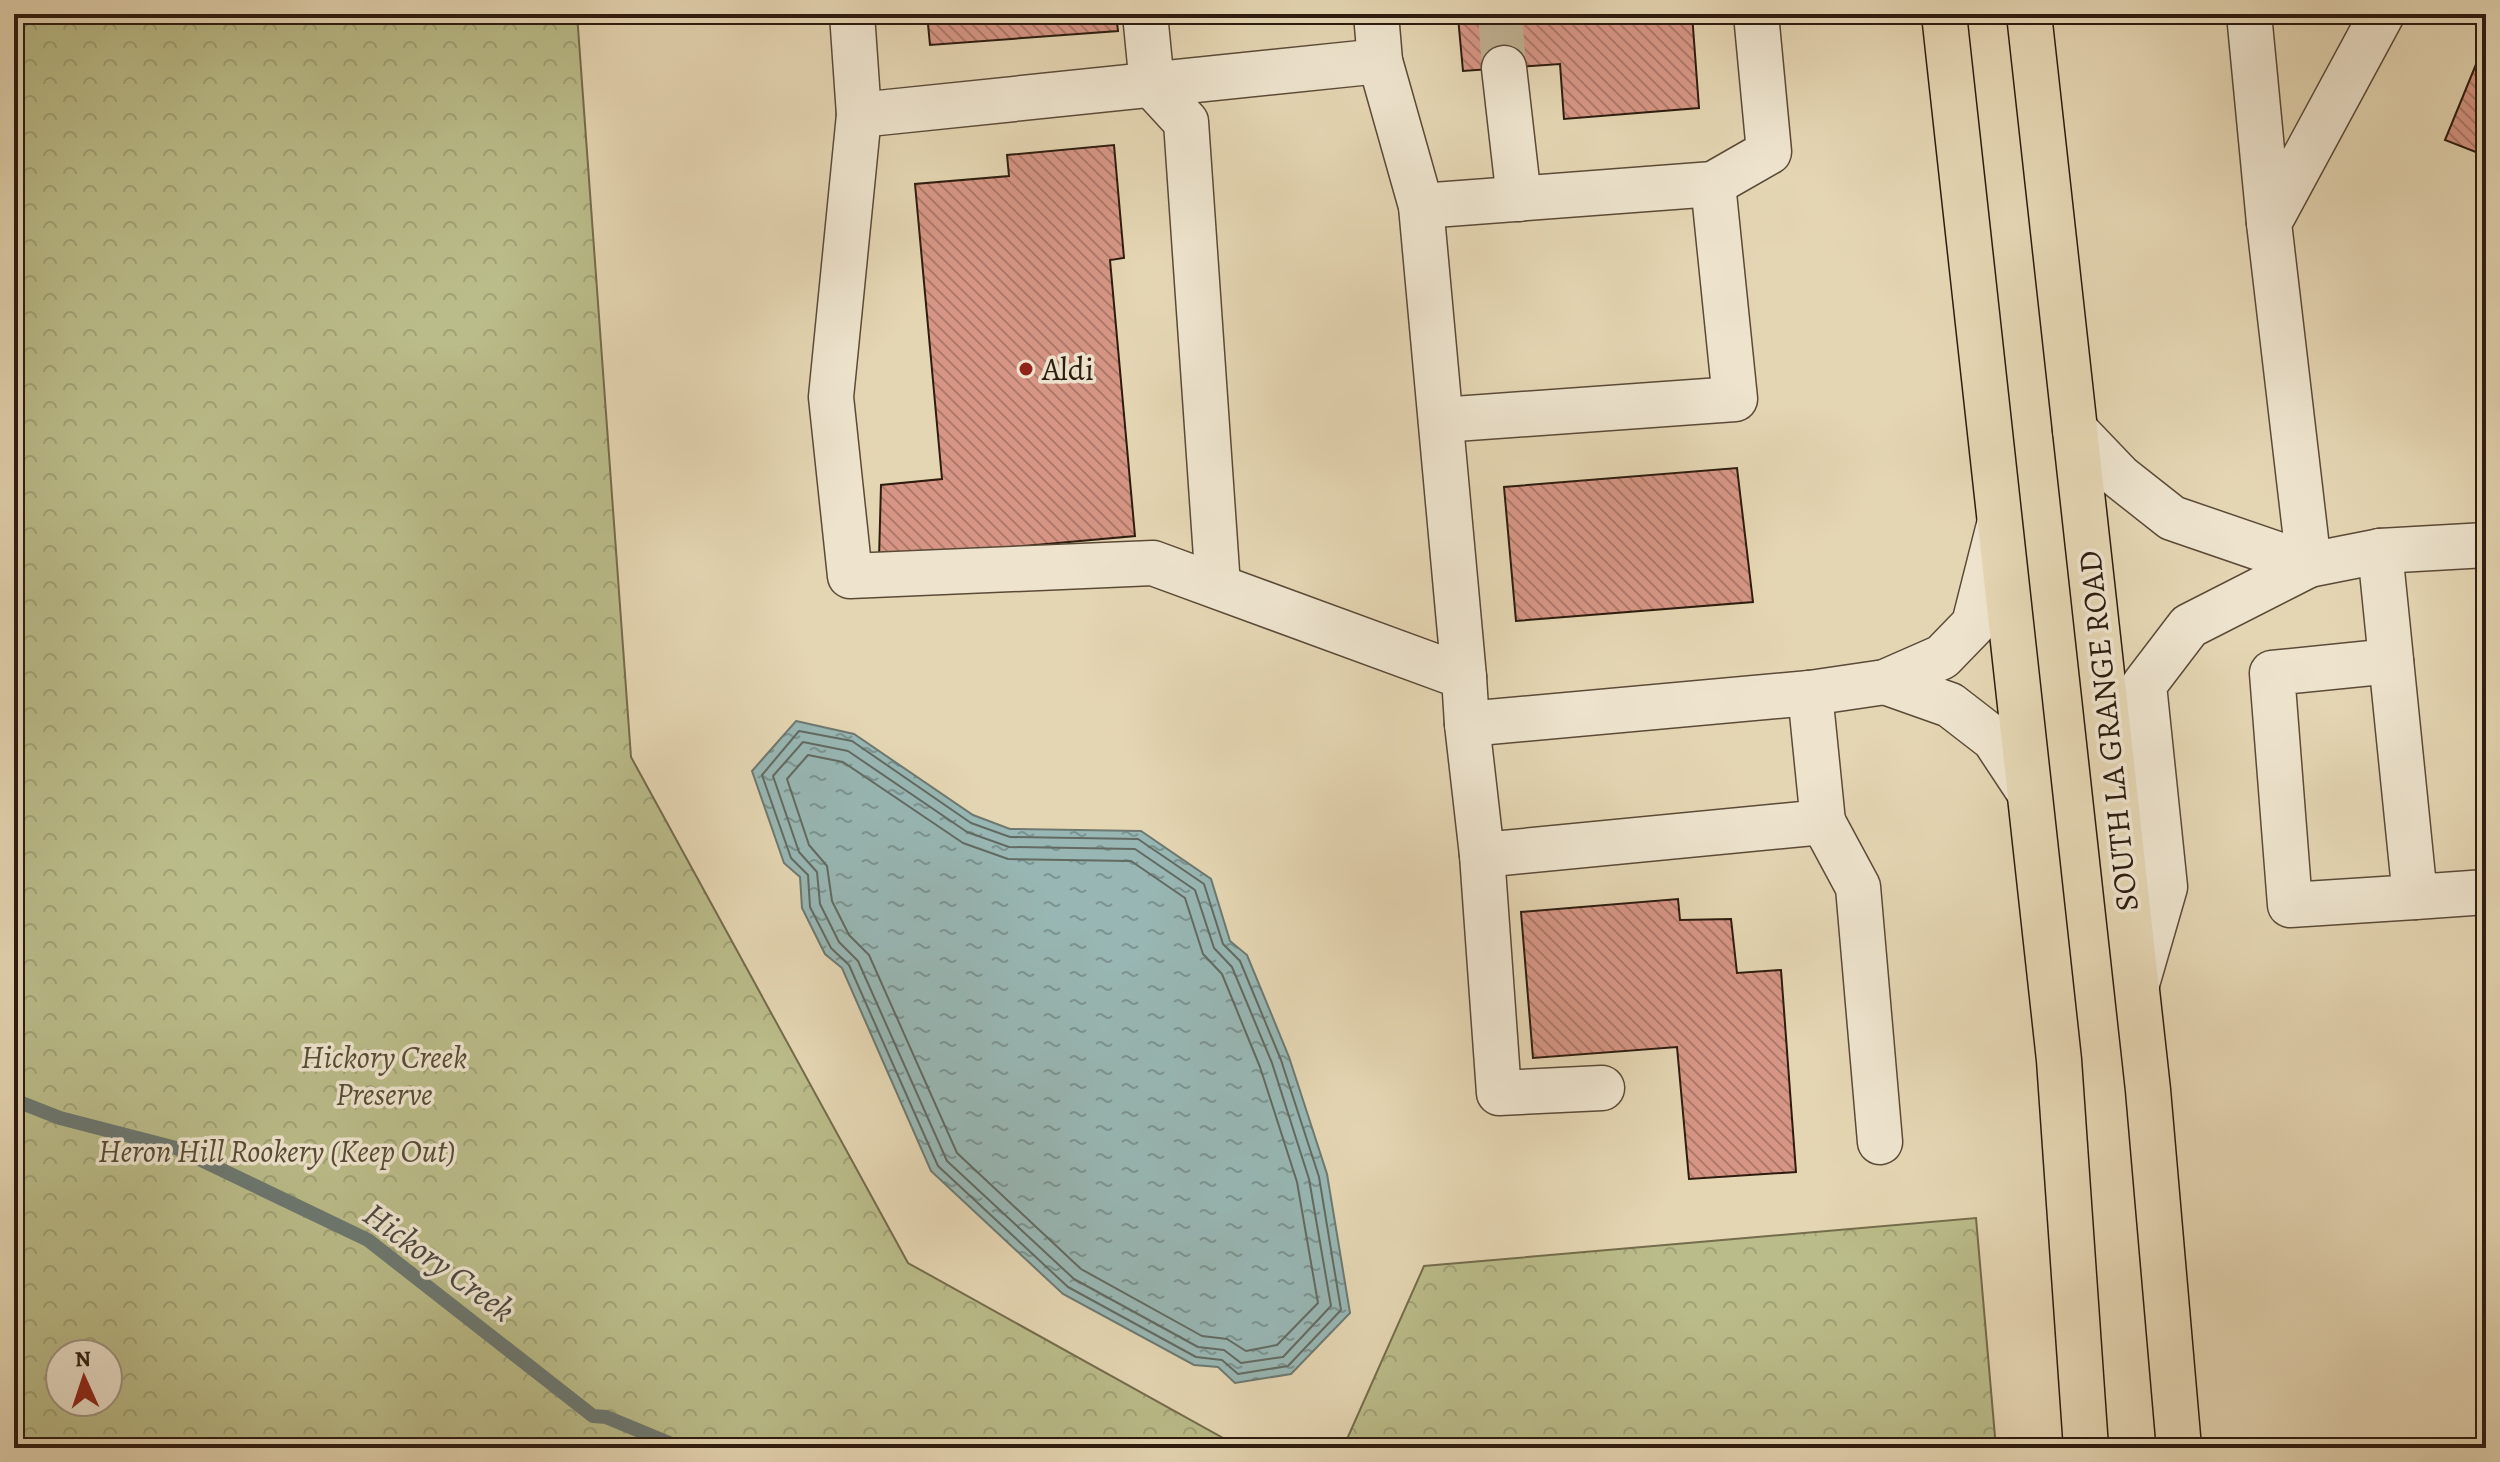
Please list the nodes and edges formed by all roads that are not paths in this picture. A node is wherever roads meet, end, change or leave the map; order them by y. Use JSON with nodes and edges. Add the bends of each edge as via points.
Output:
{"nodes":[{"id":1,"x":852,"y":14,"type":"edge"},
{"id":2,"x":1145,"y":14,"type":"edge"},
{"id":3,"x":1376,"y":14,"type":"edge"},
{"id":4,"x":1756,"y":14,"type":"edge"},
{"id":5,"x":1944,"y":14,"type":"edge"},
{"id":6,"x":2029,"y":14,"type":"edge"},
{"id":7,"x":2249,"y":14,"type":"edge"},
{"id":8,"x":2382,"y":14,"type":"edge"},
{"id":9,"x":1380,"y":61,"type":"junction"},
{"id":10,"x":1504,"y":68,"type":"tunnel mouth"},
{"id":11,"x":1152,"y":85,"type":"junction"},
{"id":12,"x":859,"y":115,"type":"junction"},
{"id":13,"x":1713,"y":184,"type":"junction"},
{"id":14,"x":1519,"y":199,"type":"junction"},
{"id":15,"x":1421,"y":206,"type":"junction"},
{"id":16,"x":2269,"y":223,"type":"junction"},
{"id":17,"x":1441,"y":420,"type":"junction"},
{"id":18,"x":2075,"y":430,"type":"junction"},
{"id":19,"x":2000,"y":521,"type":"junction"},
{"id":20,"x":2486,"y":545,"type":"edge"},
{"id":21,"x":2380,"y":551,"type":"junction"},
{"id":22,"x":2309,"y":565,"type":"junction"},
{"id":23,"x":1218,"y":586,"type":"junction"},
{"id":24,"x":2391,"y":661,"type":"junction"},
{"id":25,"x":1464,"y":677,"type":"junction"},
{"id":26,"x":1885,"y":682,"type":"junction"},
{"id":27,"x":1810,"y":693,"type":"junction"},
{"id":28,"x":1467,"y":724,"type":"junction"},
{"id":29,"x":2029,"y":792,"type":"junction"},
{"id":30,"x":1823,"y":822,"type":"junction"},
{"id":31,"x":1482,"y":855,"type":"junction"},
{"id":32,"x":2486,"y":892,"type":"edge"},
{"id":33,"x":2415,"y":897,"type":"junction"},
{"id":34,"x":2137,"y":984,"type":"junction"},
{"id":35,"x":1602,"y":1088,"type":"dead end"},
{"id":36,"x":1880,"y":1142,"type":"dead end"},
{"id":37,"x":2086,"y":1448,"type":"edge"},
{"id":38,"x":2179,"y":1448,"type":"edge"}],
"edges":[{"from":1,"to":12,"type":"lane"},
{"from":2,"to":11,"type":"lane"},
{"from":3,"to":9,"type":"lane"},
{"from":4,"to":13,"type":"lane","via":[[1769,152]]},
{"from":5,"to":19,"type":"main road"},
{"from":6,"to":18,"type":"main road","name":"SOUTH LA GRANGE ROAD"},
{"from":7,"to":16,"type":"lane"},
{"from":8,"to":16,"type":"lane"},
{"from":9,"to":11,"type":"lane"},
{"from":9,"to":15,"type":"lane"},
{"from":10,"to":14,"type":"lane"},
{"from":11,"to":12,"type":"lane"},
{"from":11,"to":23,"type":"lane","via":[[1186,122]]},
{"from":12,"to":23,"type":"lane","via":[[831,397],[850,576],[1153,563]]},
{"from":13,"to":14,"type":"lane"},
{"from":13,"to":17,"type":"lane","via":[[1735,399]]},
{"from":14,"to":15,"type":"lane"},
{"from":15,"to":17,"type":"lane"},
{"from":16,"to":22,"type":"lane"},
{"from":17,"to":25,"type":"lane"},
{"from":18,"to":22,"type":"lane","via":[[2120,477],[2172,518]]},
{"from":18,"to":34,"type":"main road","name":"SOUTH LA GRANGE ROAD"},
{"from":19,"to":26,"type":"lane","via":[[1974,624],[1942,657]]},
{"from":19,"to":29,"type":"main road"},
{"from":20,"to":21,"type":"lane"},
{"from":21,"to":22,"type":"lane"},
{"from":21,"to":24,"type":"lane"},
{"from":22,"to":34,"type":"lane","via":[[2189,626],[2144,685],[2165,887]]},
{"from":23,"to":25,"type":"lane"},
{"from":24,"to":33,"type":"lane"},
{"from":24,"to":33,"type":"lane","via":[[2272,673],[2290,905]]},
{"from":25,"to":28,"type":"lane"},
{"from":26,"to":27,"type":"lane"},
{"from":26,"to":29,"type":"lane","via":[[1950,705],[1994,739]]},
{"from":27,"to":28,"type":"lane"},
{"from":27,"to":30,"type":"lane"},
{"from":28,"to":31,"type":"lane"},
{"from":29,"to":37,"type":"main road","via":[[2059,1060]]},
{"from":30,"to":31,"type":"lane"},
{"from":30,"to":36,"type":"lane","via":[[1858,887]]},
{"from":31,"to":35,"type":"lane","via":[[1499,1093]]},
{"from":32,"to":33,"type":"lane"},
{"from":34,"to":38,"type":"main road","name":"SOUTH LA GRANGE ROAD"}]}
